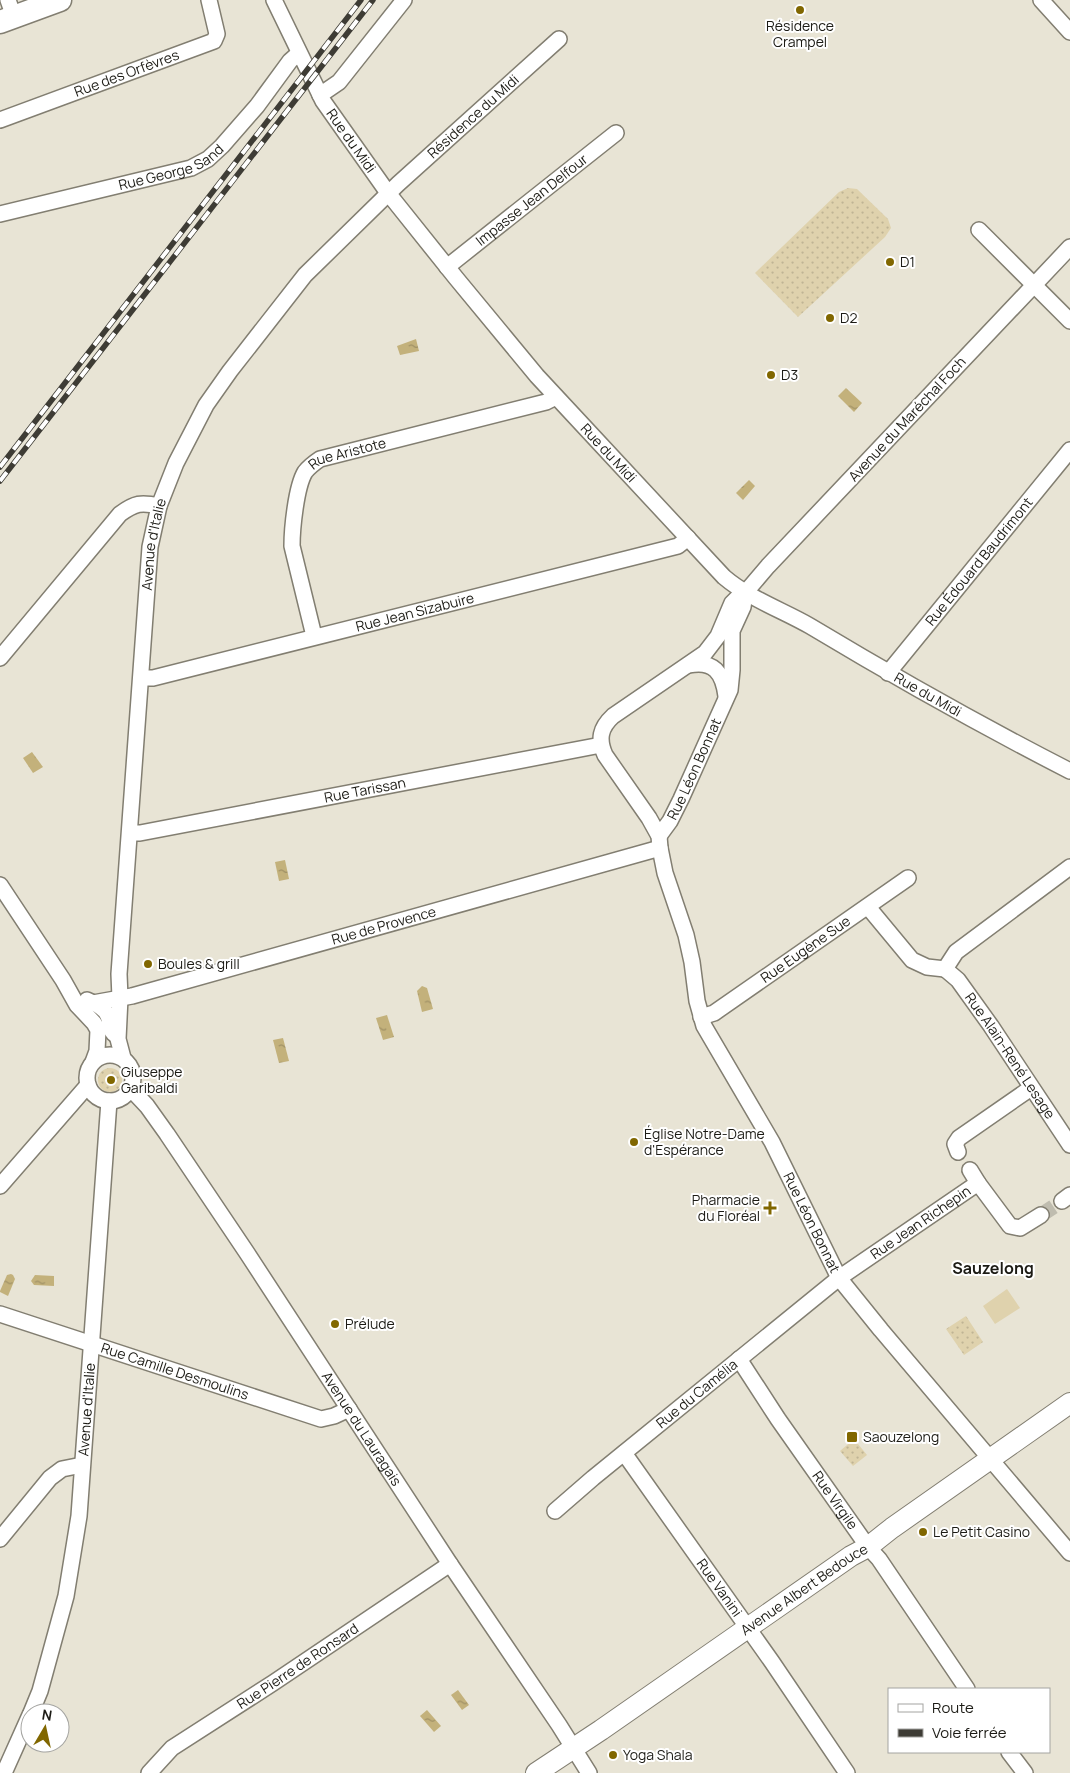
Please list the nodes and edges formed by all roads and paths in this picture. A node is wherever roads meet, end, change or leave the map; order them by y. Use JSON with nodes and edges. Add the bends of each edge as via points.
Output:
{"nodes":[{"id":1,"x":60,"y":0,"type":"edge"},
{"id":2,"x":209,"y":0,"type":"edge"},
{"id":3,"x":274,"y":0,"type":"edge"},
{"id":4,"x":404,"y":0,"type":"edge"},
{"id":5,"x":1040,"y":0,"type":"edge"},
{"id":6,"x":7,"y":13,"type":"edge"},
{"id":7,"x":1070,"y":32,"type":"edge"},
{"id":8,"x":559,"y":39,"type":"dead end"},
{"id":9,"x":299,"y":53,"type":"junction"},
{"id":10,"x":320,"y":94,"type":"junction"},
{"id":11,"x":0,"y":120,"type":"edge"},
{"id":12,"x":616,"y":133,"type":"dead end"},
{"id":13,"x":388,"y":193,"type":"junction"},
{"id":14,"x":0,"y":214,"type":"edge"},
{"id":15,"x":979,"y":230,"type":"dead end"},
{"id":16,"x":1070,"y":247,"type":"edge"},
{"id":17,"x":447,"y":267,"type":"junction"},
{"id":18,"x":1033,"y":286,"type":"junction"},
{"id":19,"x":1070,"y":322,"type":"edge"},
{"id":20,"x":556,"y":397,"type":"junction"},
{"id":21,"x":1070,"y":450,"type":"edge"},
{"id":22,"x":157,"y":512,"type":"junction"},
{"id":23,"x":688,"y":538,"type":"junction"},
{"id":24,"x":745,"y":593,"type":"junction"},
{"id":25,"x":314,"y":636,"type":"junction"},
{"id":26,"x":0,"y":658,"type":"edge"},
{"id":27,"x":689,"y":665,"type":"junction"},
{"id":28,"x":888,"y":673,"type":"junction"},
{"id":29,"x":141,"y":678,"type":"junction"},
{"id":30,"x":726,"y":700,"type":"junction"},
{"id":31,"x":600,"y":745,"type":"junction"},
{"id":32,"x":1070,"y":771,"type":"edge"},
{"id":33,"x":130,"y":833,"type":"junction"},
{"id":34,"x":659,"y":842,"type":"junction"},
{"id":35,"x":1070,"y":867,"type":"edge"},
{"id":36,"x":908,"y":878,"type":"dead end"},
{"id":37,"x":0,"y":885,"type":"edge"},
{"id":38,"x":868,"y":907,"type":"junction"},
{"id":39,"x":945,"y":969,"type":"junction"},
{"id":40,"x":63,"y":980,"type":"junction"},
{"id":41,"x":106,"y":1002,"type":"junction"},
{"id":42,"x":700,"y":1017,"type":"junction"},
{"id":43,"x":98,"y":1030,"type":"junction"},
{"id":44,"x":123,"y":1058,"type":"junction"},
{"id":45,"x":93,"y":1062,"type":"junction"},
{"id":46,"x":88,"y":1085,"type":"junction"},
{"id":47,"x":1031,"y":1088,"type":"junction"},
{"id":48,"x":131,"y":1089,"type":"junction"},
{"id":49,"x":109,"y":1101,"type":"junction"},
{"id":50,"x":1070,"y":1145,"type":"edge"},
{"id":51,"x":958,"y":1152,"type":"dead end"},
{"id":52,"x":970,"y":1170,"type":"dead end"},
{"id":53,"x":978,"y":1183,"type":"junction"},
{"id":54,"x":0,"y":1186,"type":"edge"},
{"id":55,"x":1041,"y":1215,"type":"tunnel mouth"},
{"id":56,"x":840,"y":1278,"type":"junction"},
{"id":57,"x":0,"y":1314,"type":"edge"},
{"id":58,"x":91,"y":1344,"type":"junction"},
{"id":59,"x":739,"y":1359,"type":"junction"},
{"id":60,"x":1070,"y":1403,"type":"edge"},
{"id":61,"x":349,"y":1409,"type":"junction"},
{"id":62,"x":624,"y":1453,"type":"junction"},
{"id":63,"x":990,"y":1459,"type":"junction"},
{"id":64,"x":82,"y":1465,"type":"junction"},
{"id":65,"x":555,"y":1511,"type":"dead end"},
{"id":66,"x":0,"y":1539,"type":"edge"},
{"id":67,"x":868,"y":1547,"type":"junction"},
{"id":68,"x":1070,"y":1553,"type":"edge"},
{"id":69,"x":450,"y":1564,"type":"junction"},
{"id":70,"x":747,"y":1628,"type":"junction"},
{"id":71,"x":966,"y":1688,"type":"edge"},
{"id":72,"x":35,"y":1703,"type":"edge"},
{"id":73,"x":20,"y":1737,"type":"edge"},
{"id":74,"x":573,"y":1747,"type":"junction"},
{"id":75,"x":1010,"y":1754,"type":"edge"},
{"id":76,"x":4,"y":1773,"type":"edge"},
{"id":77,"x":149,"y":1773,"type":"edge"},
{"id":78,"x":536,"y":1773,"type":"edge"},
{"id":79,"x":589,"y":1773,"type":"edge"},
{"id":80,"x":847,"y":1773,"type":"edge"},
{"id":81,"x":1012,"y":1773,"type":"edge"},
{"id":82,"x":1025,"y":1773,"type":"edge"}],
"edges":[{"from":1,"to":6,"type":"main road"},
{"from":2,"to":11,"type":"street","name":"Rue des Orfèvres","via":[[217,34],[214,41]]},
{"from":3,"to":9,"type":"street","name":"Rue du Midi"},
{"from":4,"to":10,"type":"street","via":[[344,77]]},
{"from":5,"to":7,"type":"street"},
{"from":8,"to":13,"type":"street","name":"Résidence du Midi"},
{"from":9,"to":10,"type":"street","name":"Rue du Midi"},
{"from":9,"to":14,"type":"street","name":"Rue George Sand","via":[[208,159],[191,168]]},
{"from":10,"to":13,"type":"street","name":"Rue du Midi","via":[[334,119]]},
{"from":12,"to":17,"type":"street","name":"Impasse Jean Delfour"},
{"from":13,"to":17,"type":"street","name":"Rue du Midi"},
{"from":13,"to":22,"type":"street","name":"Avenue d'Italie","via":[[305,275],[230,371],[206,405],[176,463]]},
{"from":15,"to":18,"type":"street"},
{"from":16,"to":18,"type":"street","name":"Avenue du Maréchal Foch"},
{"from":17,"to":20,"type":"street","name":"Rue du Midi"},
{"from":18,"to":19,"type":"street"},
{"from":18,"to":24,"type":"street","name":"Avenue du Maréchal Foch"},
{"from":20,"to":23,"type":"street","name":"Rue du Midi"},
{"from":20,"to":25,"type":"street","name":"Rue Aristote","via":[[320,459],[309,467],[299,490],[292,546]]},
{"from":21,"to":28,"type":"street","name":"Rue Édouard Baudrimont"},
{"from":22,"to":26,"type":"street","via":[[125,510]]},
{"from":22,"to":29,"type":"street","name":"Avenue d'Italie","via":[[150,547]]},
{"from":23,"to":24,"type":"street","name":"Rue du Midi","via":[[724,577]]},
{"from":23,"to":25,"type":"street","name":"Rue Jean Sizabuire","via":[[678,546]]},
{"from":24,"to":27,"type":"street","via":[[732,603],[712,645]]},
{"from":24,"to":28,"type":"street","name":"Rue du Midi"},
{"from":24,"to":30,"type":"street","name":"Rue Léon Bonnat","via":[[732,631],[731,682]]},
{"from":25,"to":29,"type":"street","name":"Rue Jean Sizabuire","via":[[153,678]]},
{"from":27,"to":30,"type":"street","via":[[709,666],[719,673]]},
{"from":27,"to":31,"type":"street","via":[[607,722],[600,735]]},
{"from":28,"to":32,"type":"street","name":"Rue du Midi"},
{"from":29,"to":33,"type":"street","name":"Avenue d'Italie"},
{"from":30,"to":34,"type":"street","name":"Rue Léon Bonnat"},
{"from":31,"to":33,"type":"street","name":"Rue Tarissan"},
{"from":31,"to":34,"type":"street","name":"Rue Léon Bonnat","via":[[649,818]]},
{"from":33,"to":41,"type":"street","name":"Avenue d'Italie","via":[[119,974]]},
{"from":34,"to":41,"type":"street","name":"Rue de Provence"},
{"from":34,"to":42,"type":"street","name":"Rue Léon Bonnat","via":[[686,935]]},
{"from":35,"to":39,"type":"street","via":[[956,952]]},
{"from":36,"to":38,"type":"street","name":"Rue Eugène Sue"},
{"from":37,"to":40,"type":"street"},
{"from":38,"to":39,"type":"street","via":[[912,960],[927,967]]},
{"from":38,"to":42,"type":"street","name":"Rue Eugène Sue","via":[[714,1013]]},
{"from":39,"to":47,"type":"street","name":"Rue Alain-René Lesage","via":[[964,987]]},
{"from":40,"to":41,"type":"street","via":[[82,997]]},
{"from":40,"to":43,"type":"street","via":[[77,1005]]},
{"from":41,"to":43,"type":"street","name":"Avenue d'Italie"},
{"from":41,"to":44,"type":"street","via":[[109,1027],[118,1039]]},
{"from":42,"to":56,"type":"street","name":"Rue Léon Bonnat","via":[[772,1142]]},
{"from":43,"to":45,"type":"street","via":[[98,1050]]},
{"from":44,"to":45,"type":"street","via":[[111,1054]]},
{"from":44,"to":48,"type":"street","via":[[132,1069],[134,1083]]},
{"from":45,"to":46,"type":"street","via":[[88,1072]]},
{"from":46,"to":49,"type":"street","via":[[96,1097]]},
{"from":46,"to":54,"type":"street"},
{"from":47,"to":50,"type":"street","name":"Rue Alain-René Lesage"},
{"from":47,"to":51,"type":"street","via":[[959,1138],[955,1144]]},
{"from":48,"to":49,"type":"street","via":[[122,1098]]},
{"from":48,"to":61,"type":"street","name":"Avenue du Lauragais","via":[[167,1134]]},
{"from":49,"to":58,"type":"street","name":"Avenue d'Italie"},
{"from":52,"to":53,"type":"street"},
{"from":53,"to":55,"type":"street","name":"Rue Jean Richepin","via":[[1010,1226],[1020,1228]]},
{"from":53,"to":56,"type":"street","name":"Rue Jean Richepin"},
{"from":56,"to":59,"type":"street","name":"Rue du Camélia"},
{"from":56,"to":63,"type":"street","name":"Rue Léon Bonnat"},
{"from":57,"to":58,"type":"street","name":"Rue Camille Desmoulins"},
{"from":58,"to":61,"type":"street","name":"Rue Camille Desmoulins","via":[[321,1419]]},
{"from":58,"to":64,"type":"street","name":"Avenue d'Italie"},
{"from":59,"to":62,"type":"street","name":"Rue du Camélia"},
{"from":59,"to":67,"type":"street","name":"Rue Virgile"},
{"from":60,"to":63,"type":"street","name":"Avenue Albert Bedouce"},
{"from":61,"to":69,"type":"street","name":"Avenue du Lauragais"},
{"from":62,"to":65,"type":"street","name":"Rue du Camélia"},
{"from":62,"to":70,"type":"street","name":"Rue Vanini"},
{"from":63,"to":67,"type":"street","name":"Avenue Albert Bedouce"},
{"from":63,"to":68,"type":"street","name":"Rue Léon Bonnat"},
{"from":64,"to":66,"type":"street","via":[[62,1469],[50,1478]]},
{"from":64,"to":72,"type":"street","name":"Avenue d'Italie","via":[[79,1516],[66,1596]]},
{"from":67,"to":70,"type":"street","name":"Avenue Albert Bedouce"},
{"from":67,"to":71,"type":"street","name":"Rue Virgile"},
{"from":69,"to":74,"type":"street","name":"Avenue du Lauragais"},
{"from":69,"to":77,"type":"street","name":"Rue Pierre de Ronsard","via":[[172,1748]]},
{"from":70,"to":74,"type":"street","name":"Avenue Albert Bedouce"},
{"from":70,"to":80,"type":"street","name":"Rue Vanini"},
{"from":73,"to":76,"type":"street","name":"Avenue d'Italie"},
{"from":74,"to":78,"type":"street","name":"Avenue Albert Bedouce"},
{"from":74,"to":79,"type":"street","name":"Avenue du Lauragais"},
{"from":75,"to":81,"type":"street"},
{"from":75,"to":82,"type":"street"}]}
